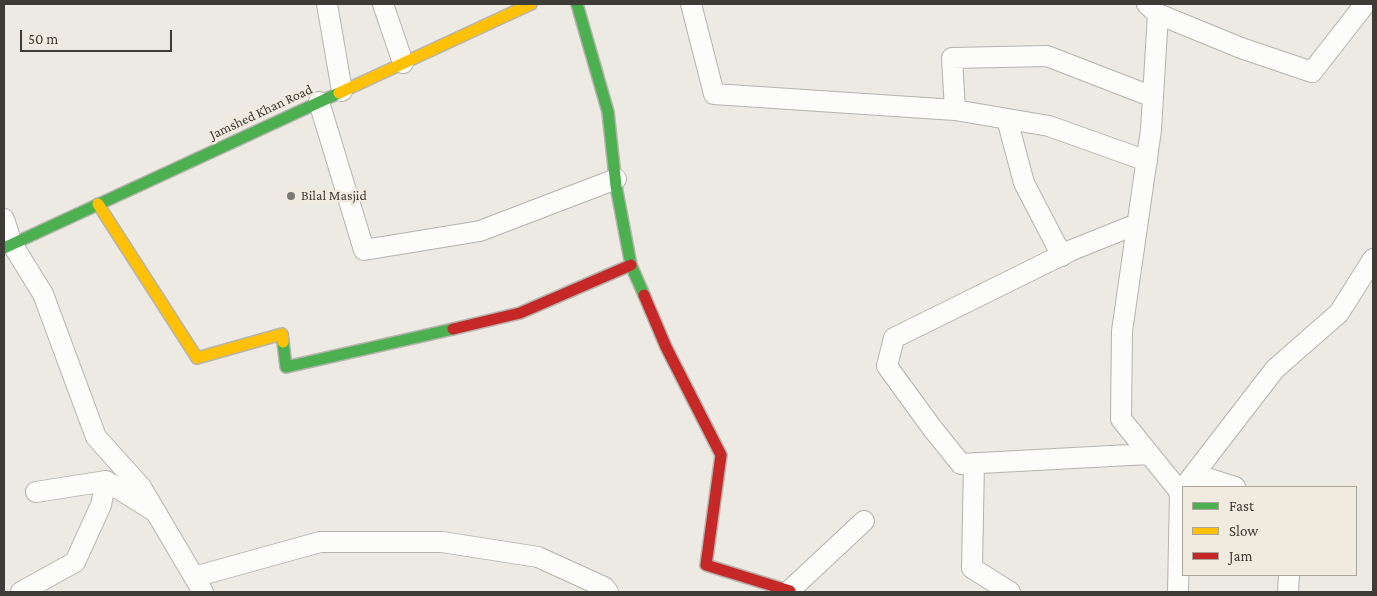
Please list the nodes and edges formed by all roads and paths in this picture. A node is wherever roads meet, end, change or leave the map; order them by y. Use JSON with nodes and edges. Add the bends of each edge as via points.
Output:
{"nodes":[{"id":1,"x":328,"y":4,"type":"edge"},
{"id":2,"x":383,"y":4,"type":"edge"},
{"id":3,"x":531,"y":4,"type":"edge"},
{"id":4,"x":577,"y":4,"type":"edge"},
{"id":5,"x":691,"y":4,"type":"edge"},
{"id":6,"x":1365,"y":4,"type":"edge"},
{"id":7,"x":1153,"y":9,"type":"edge"},
{"id":8,"x":495,"y":12,"type":"edge"},
{"id":9,"x":403,"y":63,"type":"junction"},
{"id":10,"x":342,"y":92,"type":"junction"},
{"id":11,"x":1153,"y":97,"type":"junction"},
{"id":12,"x":319,"y":102,"type":"junction"},
{"id":13,"x":955,"y":110,"type":"junction"},
{"id":14,"x":1007,"y":119,"type":"junction"},
{"id":15,"x":1147,"y":161,"type":"junction"},
{"id":16,"x":616,"y":180,"type":"junction"},
{"id":17,"x":98,"y":204,"type":"junction"},
{"id":18,"x":4,"y":218,"type":"edge"},
{"id":19,"x":1137,"y":224,"type":"junction"},
{"id":20,"x":8,"y":246,"type":"edge"},
{"id":21,"x":1062,"y":256,"type":"junction"},
{"id":22,"x":1373,"y":259,"type":"edge"},
{"id":23,"x":631,"y":265,"type":"junction"},
{"id":24,"x":1149,"y":454,"type":"junction"},
{"id":25,"x":974,"y":463,"type":"junction"},
{"id":26,"x":106,"y":481,"type":"junction"},
{"id":27,"x":1185,"y":485,"type":"edge"},
{"id":28,"x":1210,"y":486,"type":"edge"},
{"id":29,"x":36,"y":492,"type":"dead end"},
{"id":30,"x":156,"y":513,"type":"junction"},
{"id":31,"x":864,"y":522,"type":"dead end"},
{"id":32,"x":1182,"y":531,"type":"edge"},
{"id":33,"x":1289,"y":576,"type":"edge"},
{"id":34,"x":198,"y":585,"type":"edge"},
{"id":35,"x":21,"y":592,"type":"edge"},
{"id":36,"x":608,"y":592,"type":"edge"},
{"id":37,"x":789,"y":592,"type":"edge"},
{"id":38,"x":1010,"y":592,"type":"edge"},
{"id":39,"x":1178,"y":592,"type":"edge"},
{"id":40,"x":1288,"y":592,"type":"edge"}],
"edges":[{"from":1,"to":10,"type":"street"},
{"from":2,"to":9,"type":"street"},
{"from":3,"to":8,"type":"street","name":"Jamshed Khan Road"},
{"from":4,"to":16,"type":"street","via":[[608,112]]},
{"from":5,"to":13,"type":"street","via":[[714,94]]},
{"from":6,"to":7,"type":"street","via":[[1312,72],[1242,48]]},
{"from":7,"to":11,"type":"street"},
{"from":8,"to":9,"type":"street","name":"Jamshed Khan Road"},
{"from":9,"to":10,"type":"street","name":"Jamshed Khan Road"},
{"from":10,"to":12,"type":"street","name":"Jamshed Khan Road"},
{"from":11,"to":13,"type":"street","via":[[1047,56],[952,58]]},
{"from":11,"to":15,"type":"street"},
{"from":12,"to":16,"type":"street","via":[[364,250],[480,231]]},
{"from":12,"to":17,"type":"street","name":"Jamshed Khan Road"},
{"from":13,"to":14,"type":"street"},
{"from":14,"to":15,"type":"street","via":[[1049,126]]},
{"from":14,"to":21,"type":"street","via":[[1024,182]]},
{"from":15,"to":19,"type":"street"},
{"from":16,"to":23,"type":"street"},
{"from":17,"to":20,"type":"street","name":"Jamshed Khan Road"},
{"from":17,"to":23,"type":"street","via":[[197,358],[282,334],[286,367],[520,313]]},
{"from":18,"to":20,"type":"street"},
{"from":19,"to":21,"type":"street"},
{"from":19,"to":24,"type":"street","via":[[1122,331],[1121,419]]},
{"from":20,"to":30,"type":"street","via":[[43,294],[96,437],[141,486]]},
{"from":21,"to":25,"type":"street","via":[[894,338],[887,366],[961,464]]},
{"from":22,"to":27,"type":"street","via":[[1339,313],[1275,369]]},
{"from":23,"to":37,"type":"street","via":[[666,347],[721,455],[706,565]]},
{"from":24,"to":25,"type":"street"},
{"from":24,"to":27,"type":"street"},
{"from":25,"to":38,"type":"street","via":[[972,568]]},
{"from":26,"to":29,"type":"street"},
{"from":26,"to":30,"type":"street"},
{"from":26,"to":35,"type":"street","via":[[101,505],[75,562]]},
{"from":27,"to":28,"type":"street"},
{"from":30,"to":34,"type":"street"},
{"from":31,"to":37,"type":"street"},
{"from":32,"to":39,"type":"street"},
{"from":33,"to":40,"type":"street"},
{"from":34,"to":36,"type":"street","via":[[320,542],[442,542],[538,557],[604,587]]}]}
